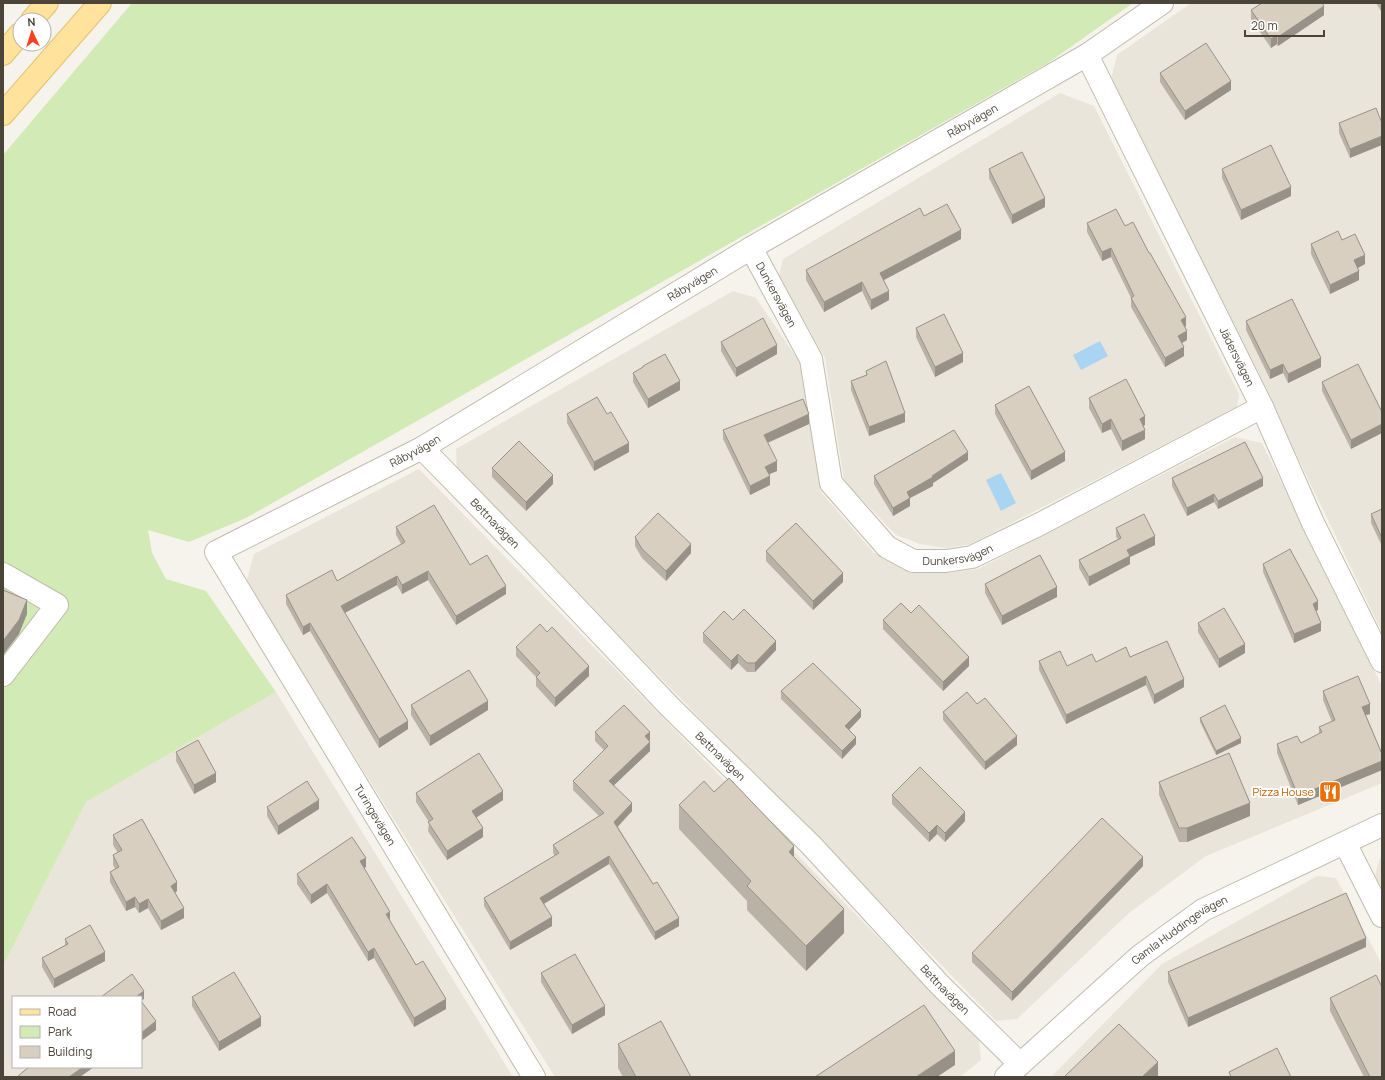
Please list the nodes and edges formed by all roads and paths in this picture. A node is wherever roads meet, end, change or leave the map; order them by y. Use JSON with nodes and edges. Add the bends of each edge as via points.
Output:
{"nodes":[{"id":1,"x":47,"y":3,"type":"edge"},
{"id":2,"x":100,"y":3,"type":"edge"},
{"id":3,"x":1162,"y":3,"type":"edge"},
{"id":4,"x":39,"y":12,"type":"edge"},
{"id":5,"x":12,"y":43,"type":"edge"},
{"id":6,"x":3,"y":54,"type":"edge"},
{"id":7,"x":1087,"y":55,"type":"junction"},
{"id":8,"x":3,"y":114,"type":"edge"},
{"id":9,"x":751,"y":248,"type":"junction"},
{"id":10,"x":1262,"y":407,"type":"junction"},
{"id":11,"x":422,"y":448,"type":"junction"},
{"id":12,"x":216,"y":552,"type":"joint"},
{"id":13,"x":3,"y":574,"type":"edge"},
{"id":14,"x":1382,"y":661,"type":"edge"},
{"id":15,"x":3,"y":675,"type":"edge"},
{"id":16,"x":1382,"y":825,"type":"edge"},
{"id":17,"x":1345,"y":843,"type":"junction"},
{"id":18,"x":1382,"y":916,"type":"edge"},
{"id":19,"x":1013,"y":1070,"type":"edge"},
{"id":20,"x":534,"y":1077,"type":"edge"}],
"edges":[{"from":1,"to":4,"type":"main road"},
{"from":2,"to":8,"type":"main road"},
{"from":3,"to":7,"type":"street","name":"Råbyvägen"},
{"from":5,"to":6,"type":"main road"},
{"from":7,"to":9,"type":"street","name":"Råbyvägen"},
{"from":7,"to":10,"type":"street","name":"Jädersvägen"},
{"from":9,"to":10,"type":"street","name":"Dunkersvägen","via":[[811,359],[831,483],[887,547],[913,561],[946,561],[972,557]]},
{"from":9,"to":11,"type":"street","name":"Råbyvägen"},
{"from":10,"to":14,"type":"street","name":"Jädersvägen","via":[[1313,523]]},
{"from":11,"to":12,"type":"street","name":"Råbyvägen"},
{"from":11,"to":19,"type":"street","name":"Bettnavägen","via":[[669,706],[811,845],[939,984]]},
{"from":12,"to":20,"type":"street","name":"Turingevägen"},
{"from":13,"to":15,"type":"street","via":[[56,605]]},
{"from":16,"to":17,"type":"street","name":"Gamla Huddingevägen"},
{"from":17,"to":18,"type":"street"},
{"from":17,"to":19,"type":"street","name":"Gamla Huddingevägen","via":[[1203,910],[1140,956]]}]}
